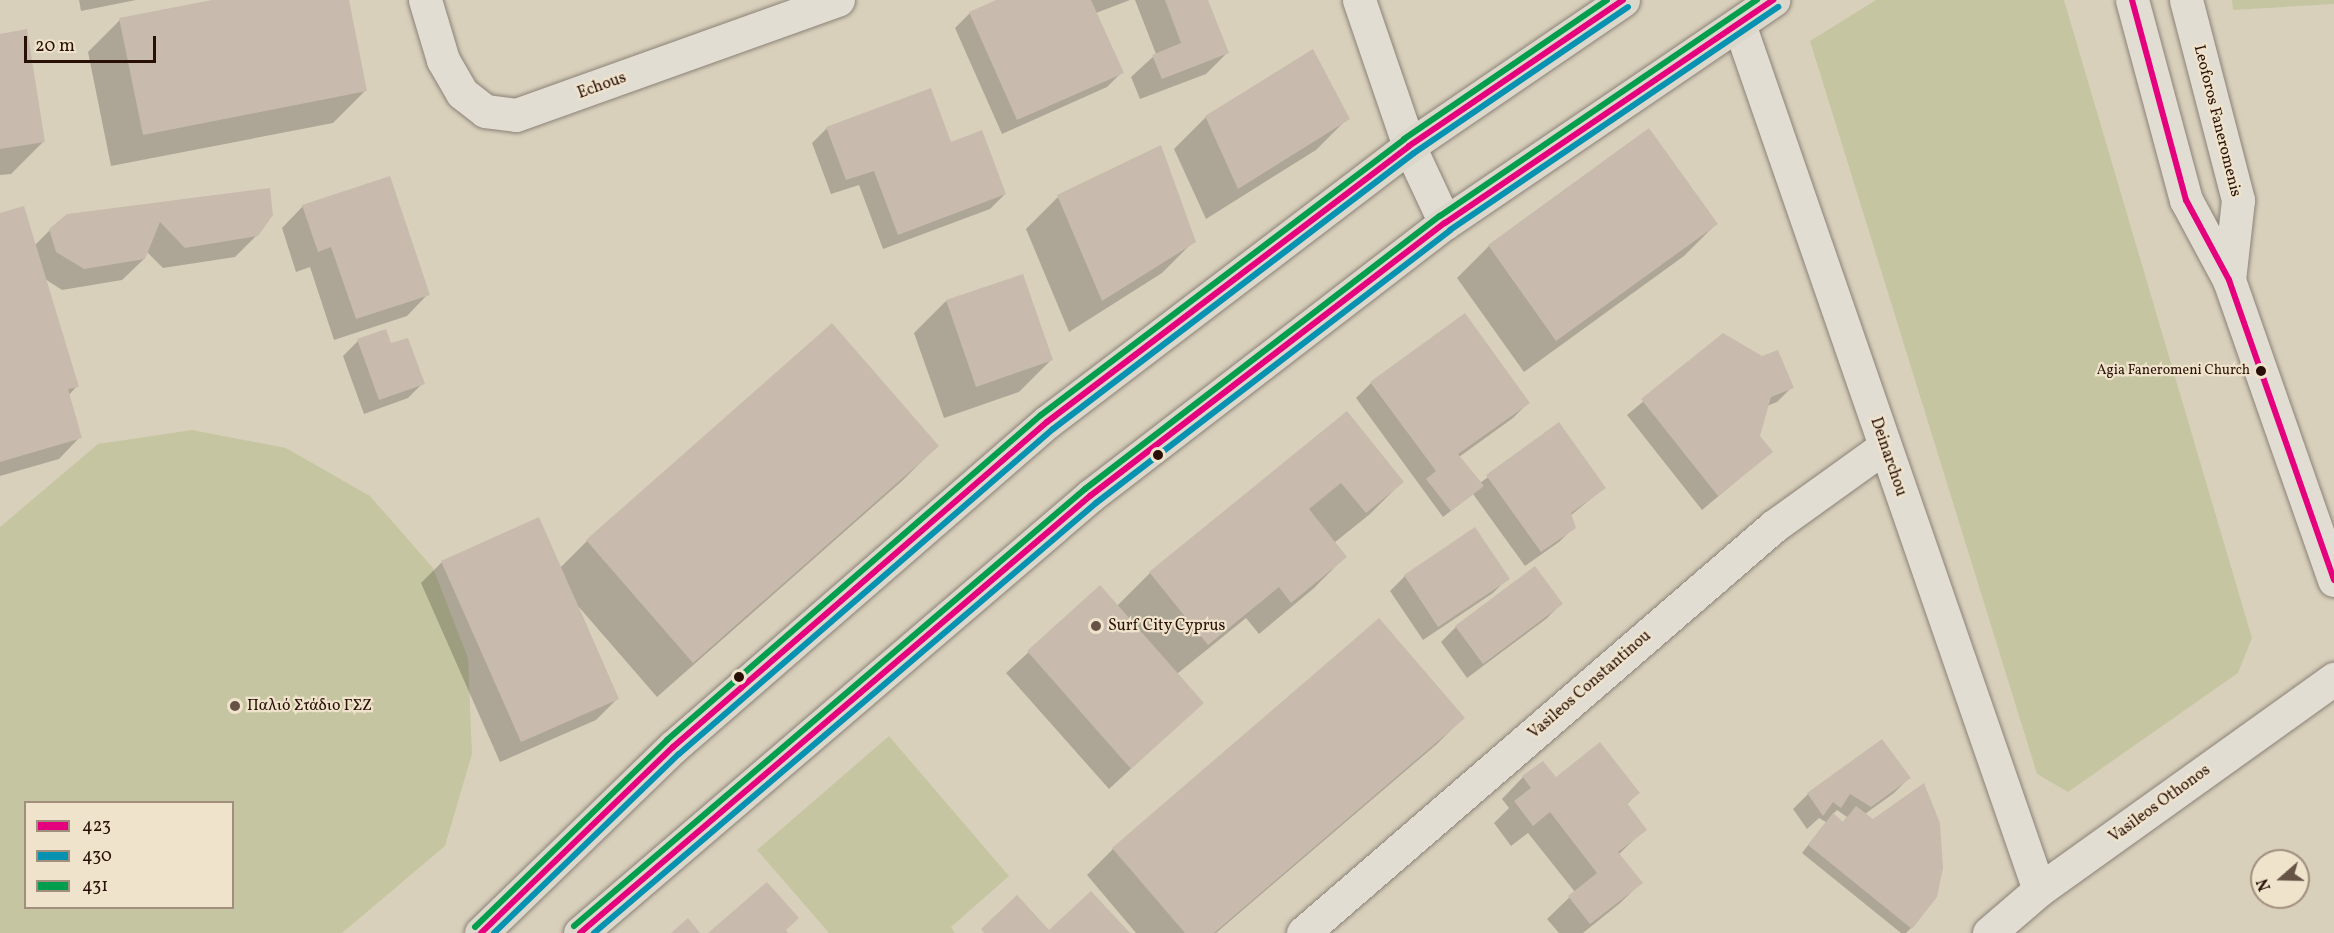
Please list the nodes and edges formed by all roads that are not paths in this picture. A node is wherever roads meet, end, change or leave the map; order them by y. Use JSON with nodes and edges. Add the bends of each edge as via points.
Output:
{"nodes":[{"id":1,"x":425,"y":0,"type":"edge"},
{"id":2,"x":838,"y":0,"type":"edge"},
{"id":3,"x":1359,"y":0,"type":"edge"},
{"id":4,"x":1623,"y":0,"type":"edge"},
{"id":5,"x":1773,"y":0,"type":"edge"},
{"id":6,"x":2132,"y":0,"type":"edge"},
{"id":7,"x":2187,"y":0,"type":"edge"},
{"id":8,"x":1740,"y":24,"type":"junction"},
{"id":9,"x":1409,"y":146,"type":"junction"},
{"id":10,"x":1445,"y":223,"type":"junction"},
{"id":11,"x":2229,"y":280,"type":"junction"},
{"id":12,"x":1884,"y":447,"type":"junction"},
{"id":13,"x":2334,"y":580,"type":"edge"},
{"id":14,"x":2334,"y":679,"type":"edge"},
{"id":15,"x":2039,"y":890,"type":"junction"},
{"id":16,"x":481,"y":933,"type":"edge"},
{"id":17,"x":579,"y":933,"type":"edge"},
{"id":18,"x":1303,"y":933,"type":"edge"},
{"id":19,"x":1989,"y":933,"type":"edge"}],
"edges":[{"from":1,"to":2,"type":"street","name":"Echous","via":[[443,60],[462,93],[485,111],[516,115]]},
{"from":3,"to":9,"type":"street"},
{"from":4,"to":9,"type":"main road"},
{"from":5,"to":8,"type":"main road"},
{"from":6,"to":11,"type":"street","name":"Leoforos Faneromenis","via":[[2186,201]]},
{"from":7,"to":11,"type":"street","name":"Leoforos Faneromenis","via":[[2238,200]]},
{"from":8,"to":10,"type":"main road"},
{"from":8,"to":12,"type":"street","name":"Deinarchou"},
{"from":9,"to":10,"type":"street"},
{"from":9,"to":16,"type":"main road","via":[[1047,422],[673,747]]},
{"from":10,"to":17,"type":"main road","via":[[1090,496]]},
{"from":11,"to":13,"type":"street","name":"Leoforos Faneromenis"},
{"from":12,"to":15,"type":"street","name":"Deinarchou"},
{"from":12,"to":18,"type":"street","name":"Vasileos Constantinou","via":[[1774,526]]},
{"from":14,"to":15,"type":"street","name":"Vasileos Othonos"},
{"from":15,"to":19,"type":"street","name":"Vasileos Othonos"}]}
